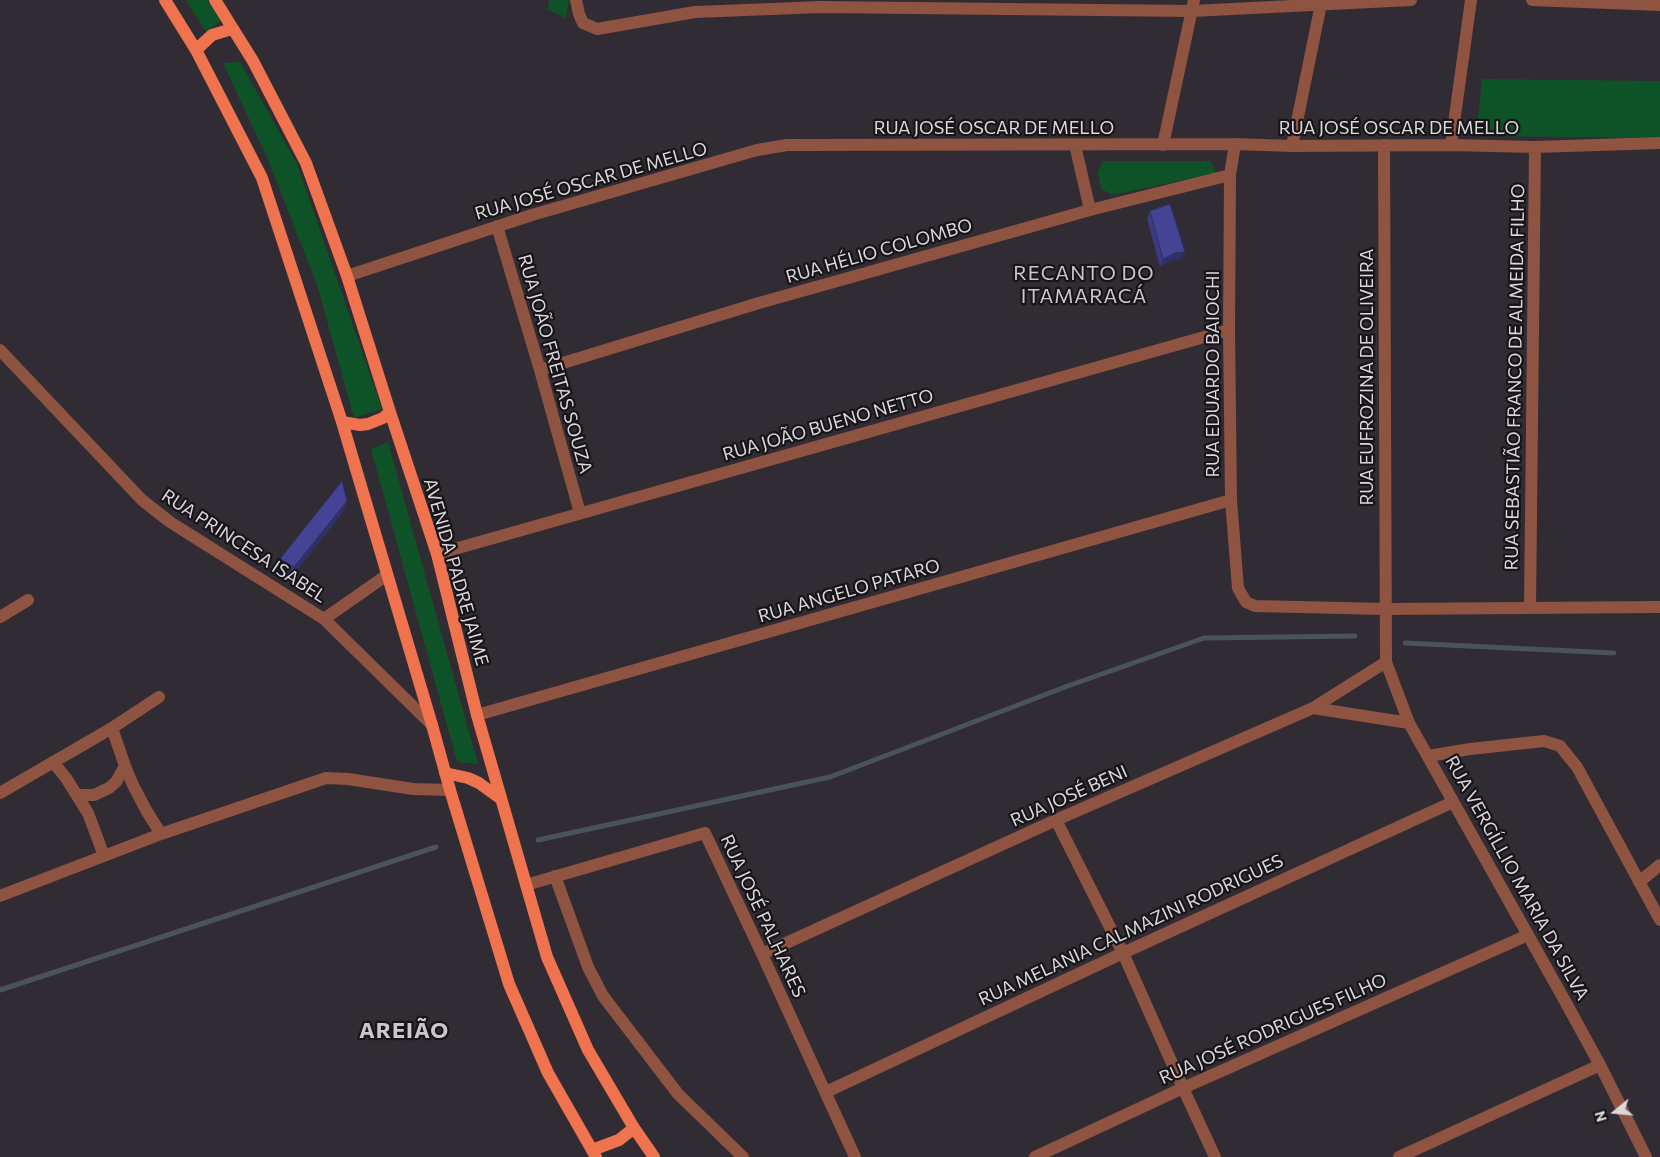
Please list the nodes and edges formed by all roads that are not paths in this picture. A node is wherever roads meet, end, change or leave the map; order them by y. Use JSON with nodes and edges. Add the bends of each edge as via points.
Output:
{"nodes":[{"id":1,"x":165,"y":0,"type":"edge"},
{"id":2,"x":215,"y":0,"type":"edge"},
{"id":3,"x":576,"y":0,"type":"edge"},
{"id":4,"x":1411,"y":0,"type":"edge"},
{"id":5,"x":1471,"y":0,"type":"edge"},
{"id":6,"x":1532,"y":0,"type":"edge"},
{"id":7,"x":1587,"y":1,"type":"edge"},
{"id":8,"x":821,"y":4,"type":"edge"},
{"id":9,"x":937,"y":4,"type":"edge"},
{"id":10,"x":1062,"y":4,"type":"edge"},
{"id":11,"x":1321,"y":4,"type":"junction"},
{"id":12,"x":1660,"y":5,"type":"edge"},
{"id":13,"x":696,"y":6,"type":"edge"},
{"id":14,"x":1193,"y":6,"type":"edge"},
{"id":15,"x":232,"y":29,"type":"junction"},
{"id":16,"x":196,"y":50,"type":"junction"},
{"id":17,"x":1660,"y":143,"type":"edge"},
{"id":18,"x":1234,"y":144,"type":"junction"},
{"id":19,"x":1075,"y":145,"type":"junction"},
{"id":20,"x":1163,"y":145,"type":"junction"},
{"id":21,"x":1384,"y":145,"type":"junction"},
{"id":22,"x":1451,"y":145,"type":"junction"},
{"id":23,"x":1292,"y":146,"type":"junction"},
{"id":24,"x":1535,"y":146,"type":"junction"},
{"id":25,"x":1230,"y":175,"type":"junction"},
{"id":26,"x":1090,"y":210,"type":"junction"},
{"id":27,"x":496,"y":226,"type":"junction"},
{"id":28,"x":348,"y":276,"type":"junction"},
{"id":29,"x":1229,"y":330,"type":"junction"},
{"id":30,"x":0,"y":350,"type":"edge"},
{"id":31,"x":540,"y":370,"type":"junction"},
{"id":32,"x":390,"y":412,"type":"junction"},
{"id":33,"x":342,"y":422,"type":"junction"},
{"id":34,"x":1231,"y":500,"type":"junction"},
{"id":35,"x":580,"y":513,"type":"junction"},
{"id":36,"x":437,"y":554,"type":"junction"},
{"id":37,"x":387,"y":575,"type":"junction"},
{"id":38,"x":28,"y":600,"type":"dead end"},
{"id":39,"x":1660,"y":607,"type":"edge"},
{"id":40,"x":1530,"y":608,"type":"junction"},
{"id":41,"x":1385,"y":609,"type":"junction"},
{"id":42,"x":0,"y":617,"type":"edge"},
{"id":43,"x":324,"y":619,"type":"junction"},
{"id":44,"x":1386,"y":662,"type":"junction"},
{"id":45,"x":159,"y":697,"type":"dead end"},
{"id":46,"x":1313,"y":708,"type":"junction"},
{"id":47,"x":477,"y":715,"type":"junction"},
{"id":48,"x":1409,"y":723,"type":"junction"},
{"id":49,"x":432,"y":725,"type":"junction"},
{"id":50,"x":112,"y":728,"type":"junction"},
{"id":51,"x":1428,"y":756,"type":"junction"},
{"id":52,"x":53,"y":762,"type":"junction"},
{"id":53,"x":124,"y":766,"type":"junction"},
{"id":54,"x":445,"y":773,"type":"junction"},
{"id":55,"x":450,"y":790,"type":"junction"},
{"id":56,"x":0,"y":794,"type":"edge"},
{"id":57,"x":78,"y":795,"type":"junction"},
{"id":58,"x":501,"y":798,"type":"junction"},
{"id":59,"x":1453,"y":802,"type":"junction"},
{"id":60,"x":1056,"y":820,"type":"junction"},
{"id":61,"x":161,"y":834,"type":"junction"},
{"id":62,"x":104,"y":856,"type":"junction"},
{"id":63,"x":1660,"y":865,"type":"edge"},
{"id":64,"x":555,"y":876,"type":"junction"},
{"id":65,"x":1639,"y":882,"type":"junction"},
{"id":66,"x":526,"y":885,"type":"junction"},
{"id":67,"x":0,"y":896,"type":"edge"},
{"id":68,"x":1660,"y":920,"type":"edge"},
{"id":69,"x":1528,"y":935,"type":"junction"},
{"id":70,"x":1123,"y":953,"type":"junction"},
{"id":71,"x":762,"y":954,"type":"junction"},
{"id":72,"x":1600,"y":1065,"type":"junction"},
{"id":73,"x":1183,"y":1088,"type":"junction"},
{"id":74,"x":826,"y":1092,"type":"junction"},
{"id":75,"x":634,"y":1128,"type":"junction"},
{"id":76,"x":594,"y":1154,"type":"edge"},
{"id":77,"x":654,"y":1157,"type":"edge"},
{"id":78,"x":743,"y":1157,"type":"edge"},
{"id":79,"x":855,"y":1157,"type":"edge"},
{"id":80,"x":1035,"y":1157,"type":"edge"},
{"id":81,"x":1216,"y":1157,"type":"edge"},
{"id":82,"x":1399,"y":1157,"type":"edge"},
{"id":83,"x":1646,"y":1157,"type":"edge"}],
"edges":[{"from":1,"to":16,"type":"main road"},
{"from":2,"to":15,"type":"main road","name":"AVENIDA PADRE JAIME"},
{"from":3,"to":13,"type":"street","via":[[583,24],[596,29]]},
{"from":4,"to":11,"type":"street"},
{"from":5,"to":22,"type":"street"},
{"from":6,"to":7,"type":"street"},
{"from":7,"to":12,"type":"street"},
{"from":8,"to":9,"type":"street"},
{"from":8,"to":13,"type":"street"},
{"from":9,"to":10,"type":"street"},
{"from":10,"to":14,"type":"street"},
{"from":11,"to":14,"type":"street"},
{"from":11,"to":23,"type":"street"},
{"from":14,"to":20,"type":"street"},
{"from":15,"to":16,"type":"main road","via":[[212,35]]},
{"from":15,"to":28,"type":"main road","name":"AVENIDA PADRE JAIME","via":[[253,61],[306,163]]},
{"from":16,"to":33,"type":"main road","via":[[262,178]]},
{"from":17,"to":24,"type":"street","name":"RUA JOSÉ OSCAR DE MELLO"},
{"from":18,"to":20,"type":"street","name":"RUA JOSÉ OSCAR DE MELLO"},
{"from":18,"to":23,"type":"street","name":"RUA JOSÉ OSCAR DE MELLO"},
{"from":18,"to":25,"type":"street","name":"RUA EDUARDO BAIOCHI"},
{"from":19,"to":20,"type":"street","name":"RUA JOSÉ OSCAR DE MELLO"},
{"from":19,"to":26,"type":"street"},
{"from":19,"to":27,"type":"street","name":"RUA JOSÉ OSCAR DE MELLO","via":[[786,145],[757,150]]},
{"from":21,"to":22,"type":"street","name":"RUA JOSÉ OSCAR DE MELLO"},
{"from":21,"to":23,"type":"street","name":"RUA JOSÉ OSCAR DE MELLO"},
{"from":21,"to":41,"type":"street","name":"RUA EUFROZINA DE OLIVEIRA"},
{"from":22,"to":24,"type":"street","name":"RUA JOSÉ OSCAR DE MELLO"},
{"from":24,"to":40,"type":"street","name":"RUA SEBASTIÃO FRANCO DE ALMEIDA FILHO"},
{"from":25,"to":26,"type":"street","name":"RUA HÉLIO COLOMBO"},
{"from":25,"to":29,"type":"street","name":"RUA EDUARDO BAIOCHI"},
{"from":26,"to":31,"type":"street","name":"RUA HÉLIO COLOMBO","via":[[759,303]]},
{"from":27,"to":28,"type":"street","name":"RUA JOSÉ OSCAR DE MELLO"},
{"from":27,"to":31,"type":"street","name":"RUA JOÃO FREITAS SOUZA"},
{"from":28,"to":32,"type":"main road","name":"AVENIDA PADRE JAIME"},
{"from":29,"to":34,"type":"street","name":"RUA EDUARDO BAIOCHI"},
{"from":29,"to":35,"type":"street","name":"RUA JOÃO BUENO NETTO"},
{"from":30,"to":43,"type":"street","name":"RUA PRINCESA ISABEL","via":[[142,500],[170,522]]},
{"from":31,"to":35,"type":"street","name":"RUA JOÃO FREITAS SOUZA"},
{"from":32,"to":33,"type":"main road","via":[[368,424]]},
{"from":32,"to":36,"type":"main road","name":"AVENIDA PADRE JAIME"},
{"from":33,"to":37,"type":"main road"},
{"from":34,"to":41,"type":"street","name":"RUA EDUARDO BAIOCHI","via":[[1238,588],[1246,602],[1255,606]]},
{"from":34,"to":47,"type":"street","name":"RUA ANGELO PATARO"},
{"from":35,"to":36,"type":"street","name":"RUA JOÃO BUENO NETTO"},
{"from":36,"to":47,"type":"main road","name":"AVENIDA PADRE JAIME"},
{"from":37,"to":43,"type":"street"},
{"from":37,"to":49,"type":"main road"},
{"from":38,"to":42,"type":"street"},
{"from":39,"to":40,"type":"street"},
{"from":40,"to":41,"type":"street"},
{"from":41,"to":44,"type":"street","name":"RUA VERGÍLLIO MARIA DA SILVA"},
{"from":43,"to":49,"type":"street","name":"RUA PRINCESA ISABEL"},
{"from":44,"to":46,"type":"street","name":"RUA JOSÉ BENI"},
{"from":44,"to":48,"type":"street","name":"RUA VERGÍLLIO MARIA DA SILVA"},
{"from":45,"to":50,"type":"street"},
{"from":46,"to":48,"type":"street"},
{"from":46,"to":60,"type":"street","name":"RUA JOSÉ BENI"},
{"from":47,"to":58,"type":"main road","name":"AVENIDA PADRE JAIME"},
{"from":48,"to":51,"type":"street","name":"RUA VERGÍLLIO MARIA DA SILVA"},
{"from":49,"to":54,"type":"main road"},
{"from":50,"to":52,"type":"street"},
{"from":50,"to":53,"type":"street"},
{"from":51,"to":59,"type":"street","name":"RUA VERGÍLLIO MARIA DA SILVA"},
{"from":51,"to":65,"type":"street","via":[[1544,741],[1560,746],[1577,767]]},
{"from":52,"to":56,"type":"street"},
{"from":52,"to":57,"type":"street"},
{"from":53,"to":57,"type":"street","via":[[109,788],[94,795]]},
{"from":53,"to":61,"type":"street"},
{"from":54,"to":55,"type":"main road"},
{"from":54,"to":58,"type":"main road","via":[[468,778]]},
{"from":55,"to":61,"type":"street","via":[[326,778]]},
{"from":55,"to":76,"type":"main road","via":[[509,984],[548,1073]]},
{"from":57,"to":62,"type":"street","via":[[95,827]]},
{"from":58,"to":66,"type":"main road","name":"AVENIDA PADRE JAIME"},
{"from":59,"to":69,"type":"street","name":"RUA VERGÍLLIO MARIA DA SILVA"},
{"from":59,"to":70,"type":"street","name":"RUA MELANIA CALMAZINI RODRIGUES"},
{"from":60,"to":70,"type":"street"},
{"from":60,"to":71,"type":"street","name":"RUA JOSÉ BENI"},
{"from":61,"to":62,"type":"street"},
{"from":62,"to":67,"type":"street"},
{"from":63,"to":65,"type":"street"},
{"from":64,"to":66,"type":"street","name":"RUA JOSÉ PALHARES"},
{"from":64,"to":71,"type":"street","name":"RUA JOSÉ PALHARES","via":[[704,833]]},
{"from":64,"to":78,"type":"street","via":[[588,968],[603,996],[678,1094]]},
{"from":65,"to":68,"type":"street"},
{"from":66,"to":75,"type":"main road","name":"AVENIDA PADRE JAIME","via":[[547,958],[588,1050]]},
{"from":69,"to":72,"type":"street","name":"RUA VERGÍLLIO MARIA DA SILVA"},
{"from":69,"to":73,"type":"street","name":"RUA JOSÉ RODRIGUES FILHO"},
{"from":70,"to":73,"type":"street"},
{"from":70,"to":74,"type":"street","name":"RUA MELANIA CALMAZINI RODRIGUES"},
{"from":71,"to":74,"type":"street","name":"RUA JOSÉ PALHARES"},
{"from":72,"to":82,"type":"street"},
{"from":72,"to":83,"type":"street","name":"RUA VERGÍLLIO MARIA DA SILVA"},
{"from":73,"to":80,"type":"street","name":"RUA JOSÉ RODRIGUES FILHO"},
{"from":73,"to":81,"type":"street"},
{"from":74,"to":79,"type":"street","name":"RUA JOSÉ PALHARES"},
{"from":75,"to":76,"type":"main road"},
{"from":75,"to":77,"type":"main road","name":"AVENIDA PADRE JAIME"}]}
